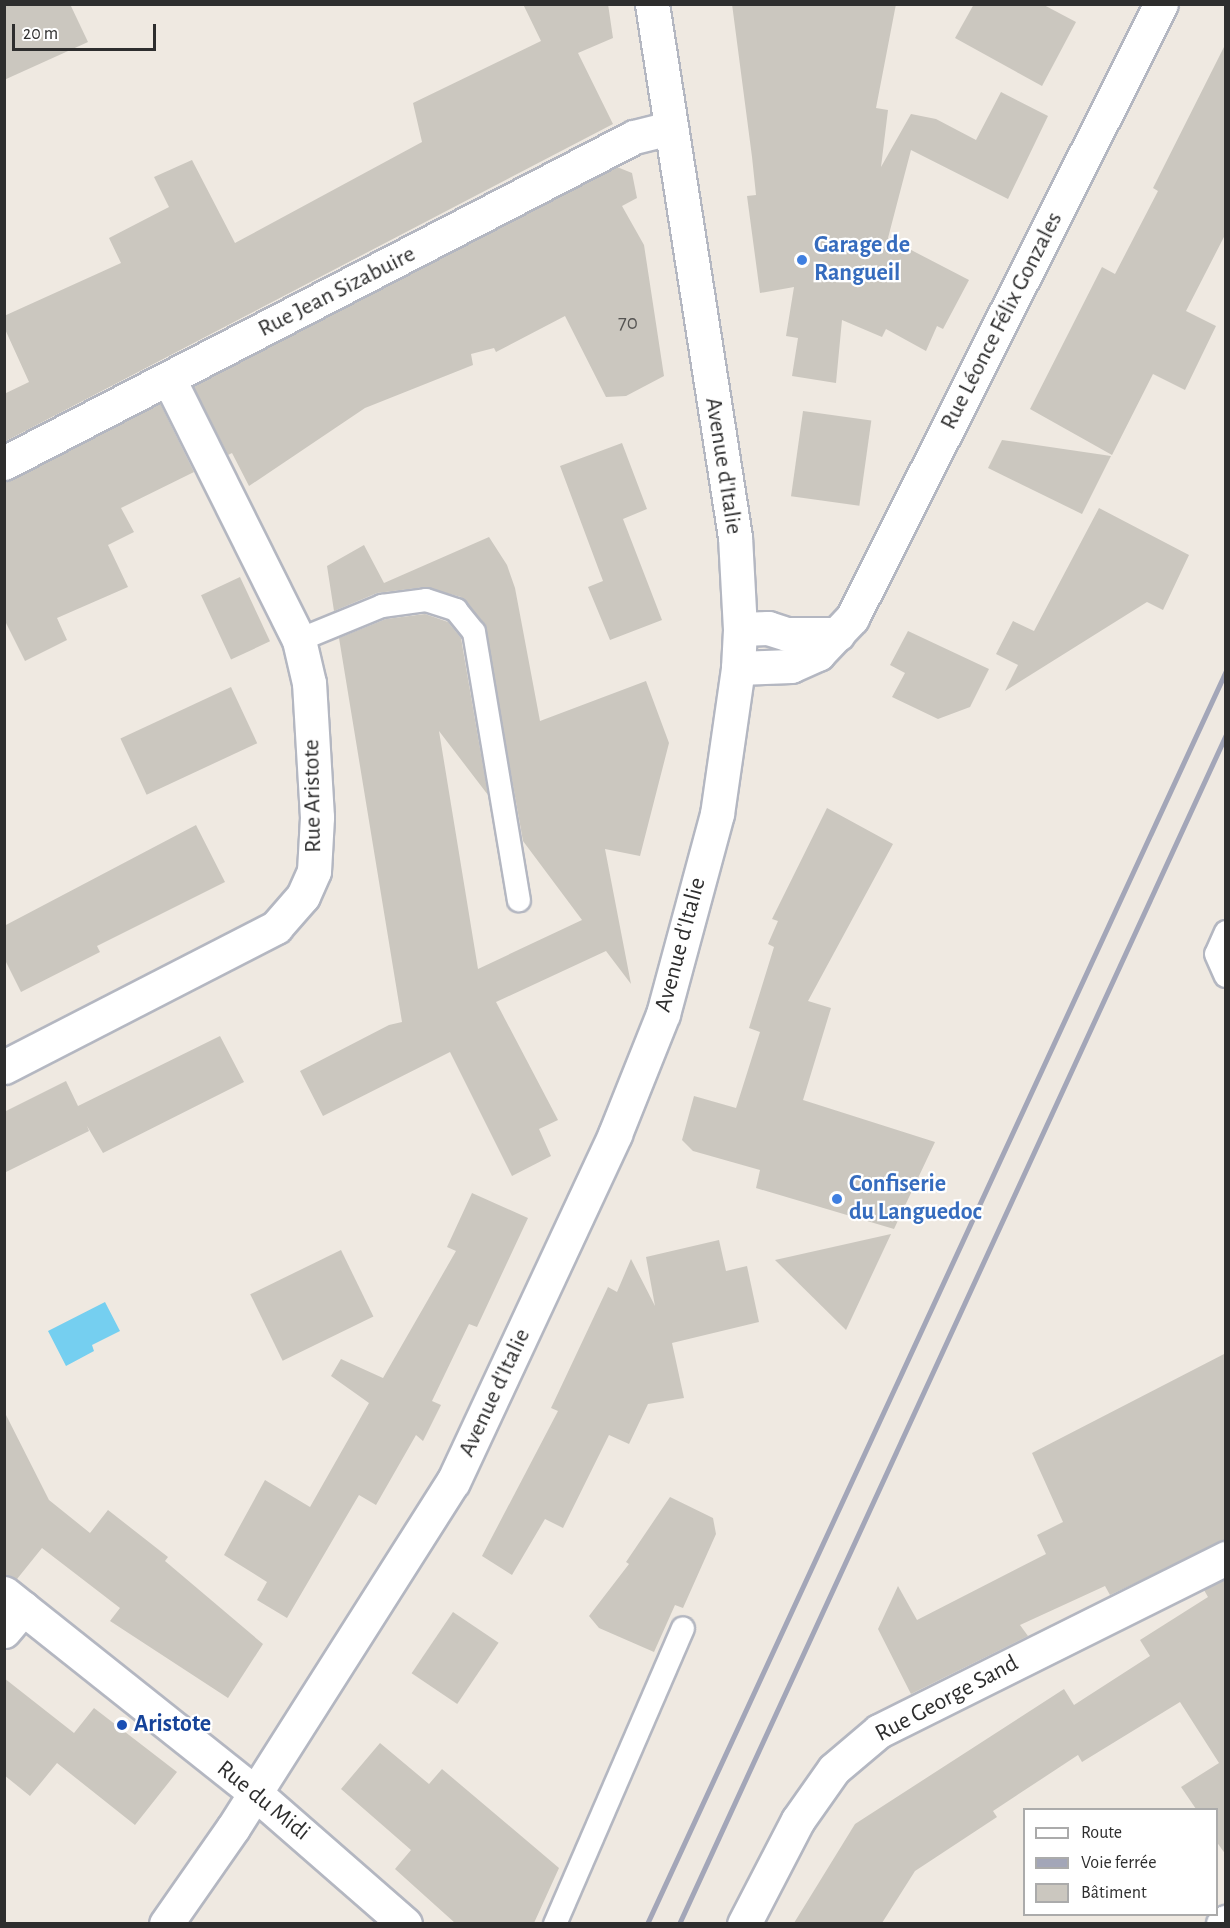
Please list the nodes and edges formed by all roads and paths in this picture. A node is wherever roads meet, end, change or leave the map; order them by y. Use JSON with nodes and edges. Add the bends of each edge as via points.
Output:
{"nodes":[{"id":1,"x":652,"y":4,"type":"edge"},
{"id":2,"x":1161,"y":4,"type":"edge"},
{"id":3,"x":671,"y":128,"type":"junction"},
{"id":4,"x":169,"y":379,"type":"junction"},
{"id":5,"x":4,"y":463,"type":"edge"},
{"id":6,"x":740,"y":628,"type":"junction"},
{"id":7,"x":838,"y":634,"type":"junction"},
{"id":8,"x":299,"y":640,"type":"junction"},
{"id":9,"x":738,"y":668,"type":"junction"},
{"id":10,"x":519,"y":900,"type":"dead end"},
{"id":11,"x":1226,"y":932,"type":"edge"},
{"id":12,"x":1226,"y":976,"type":"edge"},
{"id":13,"x":4,"y":1067,"type":"edge"},
{"id":14,"x":1226,"y":1558,"type":"edge"},
{"id":15,"x":10,"y":1611,"type":"edge"},
{"id":16,"x":683,"y":1628,"type":"dead end"},
{"id":17,"x":255,"y":1793,"type":"junction"},
{"id":18,"x":166,"y":1923,"type":"edge"},
{"id":19,"x":405,"y":1923,"type":"edge"},
{"id":20,"x":555,"y":1923,"type":"edge"},
{"id":21,"x":744,"y":1923,"type":"edge"}],
"edges":[{"from":1,"to":3,"type":"street","name":"Avenue d'Italie"},
{"from":2,"to":7,"type":"street","name":"Rue Léonce Félix Gonzales","via":[[870,585]]},
{"from":3,"to":4,"type":"street","name":"Rue Jean Sizabuire","via":[[634,137]]},
{"from":3,"to":6,"type":"street","name":"Avenue d'Italie","via":[[735,537]]},
{"from":4,"to":5,"type":"street","name":"Rue Jean Sizabuire"},
{"from":4,"to":8,"type":"street","name":"Rue Aristote"},
{"from":6,"to":7,"type":"street","via":[[768,628],[787,634]]},
{"from":6,"to":9,"type":"street","name":"Avenue d'Italie"},
{"from":7,"to":9,"type":"street","name":"Rue Léonce Félix Gonzales","via":[[818,654],[791,666]]},
{"from":8,"to":10,"type":"lane","via":[[382,606],[426,600],[456,610],[474,632]]},
{"from":8,"to":13,"type":"street","name":"Rue Aristote","via":[[309,683],[317,817],[314,871],[303,896],[276,927]]},
{"from":9,"to":17,"type":"street","name":"Avenue d'Italie","via":[[717,814],[663,1014],[615,1134],[453,1482]]},
{"from":11,"to":12,"type":"lane","via":[[1215,954]]},
{"from":14,"to":21,"type":"street","name":"Rue George Sand","via":[[879,1731],[834,1769],[798,1820]]},
{"from":15,"to":17,"type":"street","name":"Rue du Midi"},
{"from":16,"to":20,"type":"lane"},
{"from":17,"to":18,"type":"street","name":"Avenue d'Italie"},
{"from":17,"to":19,"type":"street","name":"Rue du Midi"}]}
